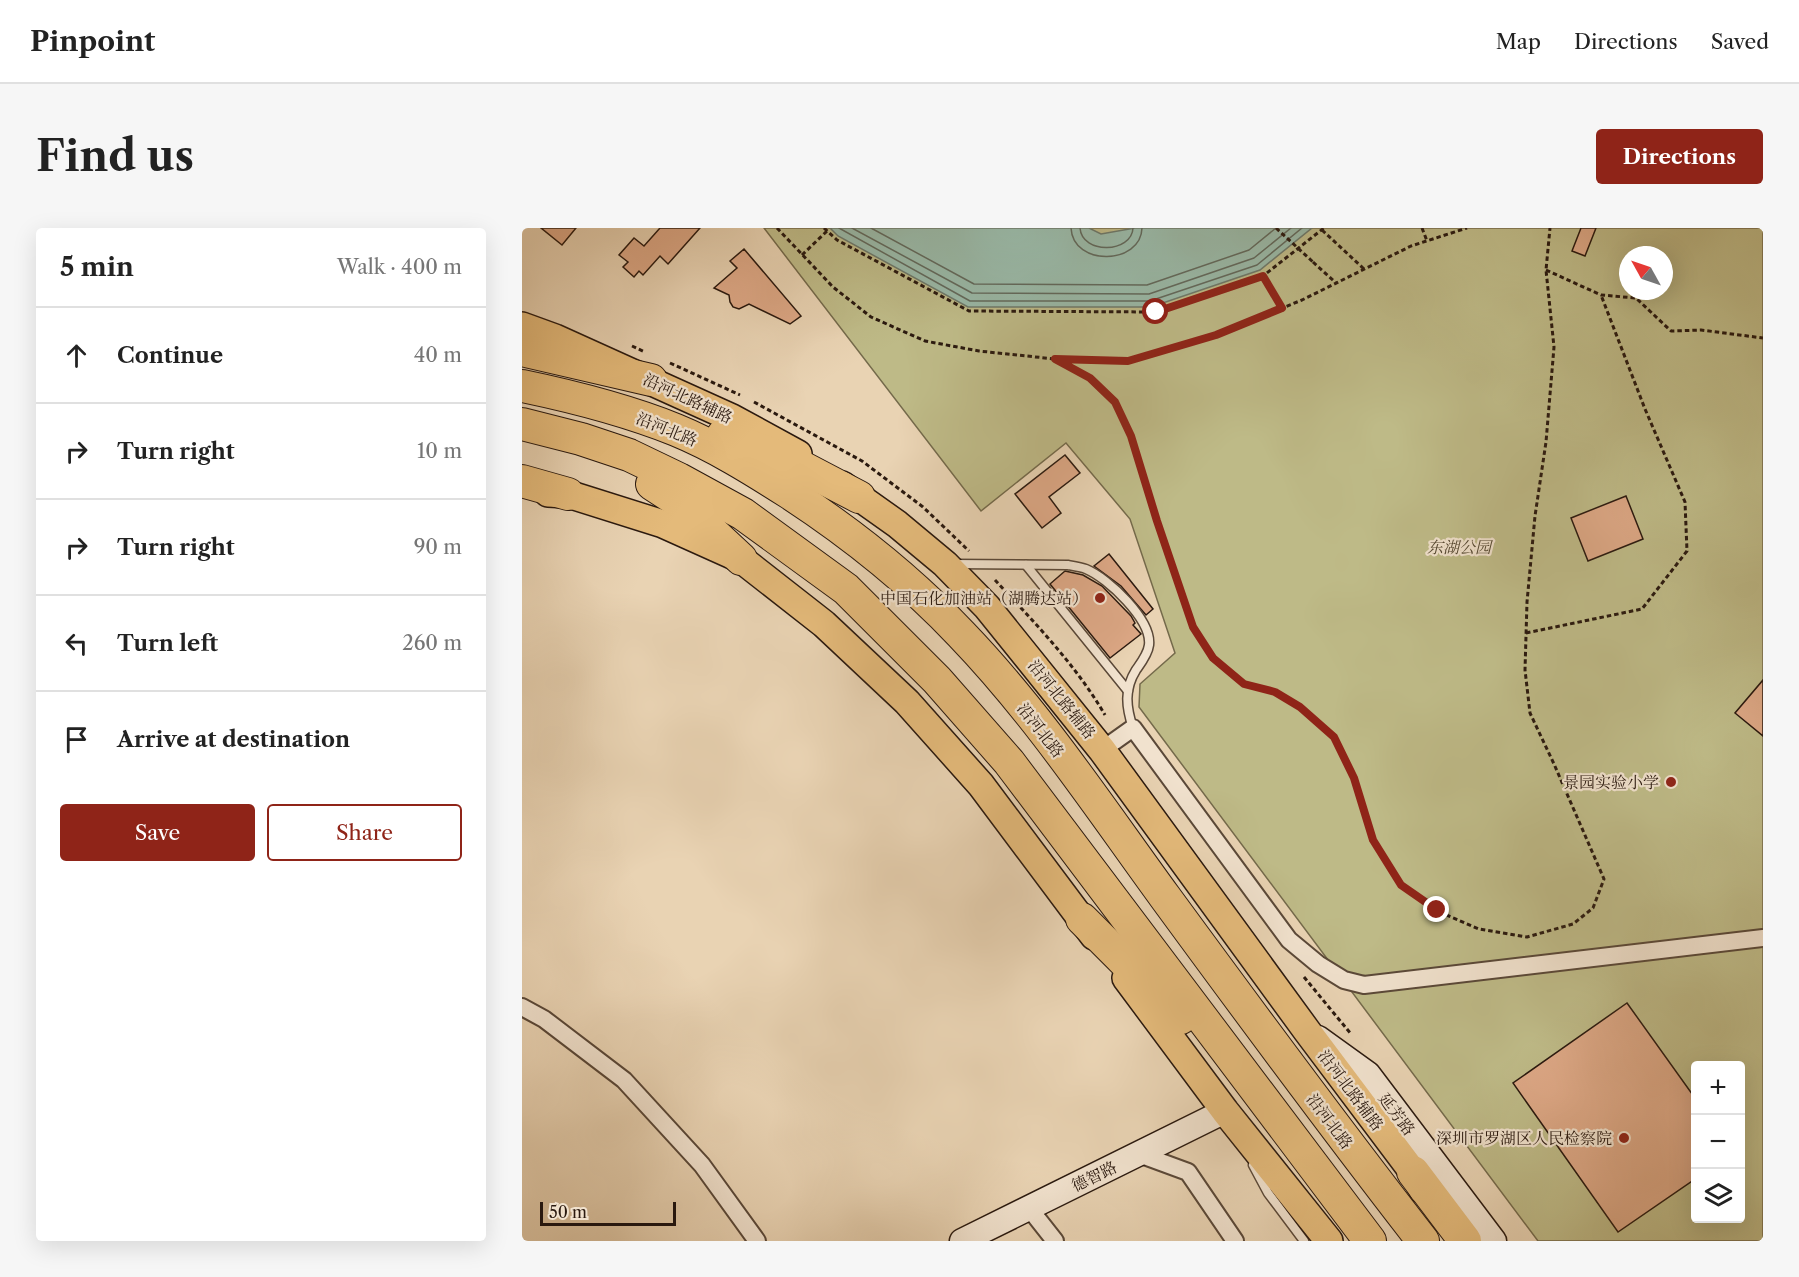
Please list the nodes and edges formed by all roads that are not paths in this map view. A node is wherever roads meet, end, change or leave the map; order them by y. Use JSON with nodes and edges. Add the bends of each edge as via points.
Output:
{"nodes":[{"id":1,"x":522,"y":326,"type":"edge"},
{"id":2,"x":522,"y":350,"type":"edge"},
{"id":3,"x":651,"y":380,"type":"junction"},
{"id":4,"x":522,"y":386,"type":"edge"},
{"id":5,"x":583,"y":399,"type":"junction"},
{"id":6,"x":522,"y":424,"type":"edge"},
{"id":7,"x":581,"y":439,"type":"junction"},
{"id":8,"x":522,"y":481,"type":"edge"},
{"id":9,"x":522,"y":491,"type":"edge"},
{"id":10,"x":568,"y":494,"type":"junction"},
{"id":11,"x":859,"y":497,"type":"junction"},
{"id":12,"x":741,"y":559,"type":"junction"},
{"id":13,"x":945,"y":564,"type":"junction"},
{"id":14,"x":1026,"y":565,"type":"junction"},
{"id":15,"x":1128,"y":691,"type":"junction"},
{"id":16,"x":1133,"y":728,"type":"junction"},
{"id":17,"x":1102,"y":750,"type":"junction"},
{"id":18,"x":1082,"y":919,"type":"junction"},
{"id":19,"x":1763,"y":938,"type":"edge"},
{"id":20,"x":522,"y":1007,"type":"edge"},
{"id":21,"x":1307,"y":1031,"type":"junction"},
{"id":22,"x":1258,"y":1095,"type":"junction"},
{"id":23,"x":1225,"y":1111,"type":"junction"},
{"id":24,"x":1139,"y":1154,"type":"junction"},
{"id":25,"x":1413,"y":1172,"type":"junction"},
{"id":26,"x":1029,"y":1208,"type":"junction"},
{"id":27,"x":757,"y":1241,"type":"edge"},
{"id":28,"x":962,"y":1241,"type":"edge"},
{"id":29,"x":1055,"y":1241,"type":"edge"},
{"id":30,"x":1235,"y":1241,"type":"edge"},
{"id":31,"x":1304,"y":1241,"type":"edge"},
{"id":32,"x":1329,"y":1241,"type":"edge"},
{"id":33,"x":1370,"y":1241,"type":"edge"},
{"id":34,"x":1423,"y":1241,"type":"edge"},
{"id":35,"x":1450,"y":1241,"type":"edge"},
{"id":36,"x":1465,"y":1241,"type":"edge"},
{"id":37,"x":1494,"y":1241,"type":"edge"}],
"edges":[{"from":1,"to":3,"type":"main road","name":"沿河北路辅路"},
{"from":2,"to":3,"type":"highway"},
{"from":3,"to":11,"type":"main road","name":"沿河北路辅路","via":[[776,440]]},
{"from":4,"to":5,"type":"highway","name":"沿河北路"},
{"from":5,"to":11,"type":"highway","via":[[652,412],[702,427],[798,465]]},
{"from":5,"to":34,"type":"highway","name":"沿河北路","via":[[678,431],[762,475],[863,544],[962,635],[1041,728]]},
{"from":6,"to":7,"type":"highway"},
{"from":7,"to":12,"type":"highway","via":[[681,502]]},
{"from":7,"to":22,"type":"highway","via":[[679,478],[743,514],[846,589],[944,688],[1009,762]]},
{"from":8,"to":10,"type":"highway"},
{"from":9,"to":10,"type":"main road"},
{"from":10,"to":12,"type":"main road","via":[[663,524]]},
{"from":11,"to":13,"type":"main road","name":"沿河北路辅路"},
{"from":12,"to":18,"type":"main road","via":[[824,624],[907,702],[981,785]]},
{"from":13,"to":14,"type":"lane"},
{"from":13,"to":17,"type":"main road","name":"沿河北路辅路","via":[[987,607]]},
{"from":14,"to":15,"type":"lane"},
{"from":14,"to":15,"type":"lane","via":[[1085,568],[1113,586],[1143,621],[1149,633],[1149,647]]},
{"from":15,"to":16,"type":"lane","via":[[1127,708]]},
{"from":16,"to":17,"type":"street"},
{"from":16,"to":19,"type":"street","via":[[1289,940],[1344,980],[1364,985]]},
{"from":17,"to":21,"type":"main road","name":"沿河北路辅路"},
{"from":18,"to":22,"type":"highway"},
{"from":18,"to":23,"type":"main road"},
{"from":20,"to":27,"type":"street","via":[[544,1019],[624,1080],[702,1166]]},
{"from":21,"to":25,"type":"main road","name":"沿河北路辅路"},
{"from":21,"to":37,"type":"street","name":"延芳路","via":[[1368,1074]]},
{"from":22,"to":33,"type":"highway"},
{"from":23,"to":24,"type":"street","name":"德智路"},
{"from":23,"to":31,"type":"lane","via":[[1268,1193]]},
{"from":23,"to":32,"type":"main road"},
{"from":24,"to":26,"type":"street","name":"德智路"},
{"from":24,"to":30,"type":"street","via":[[1188,1172]]},
{"from":25,"to":35,"type":"main road","name":"沿河北路辅路"},
{"from":25,"to":36,"type":"highway"},
{"from":26,"to":28,"type":"street","name":"德智路"},
{"from":26,"to":29,"type":"street"}]}
